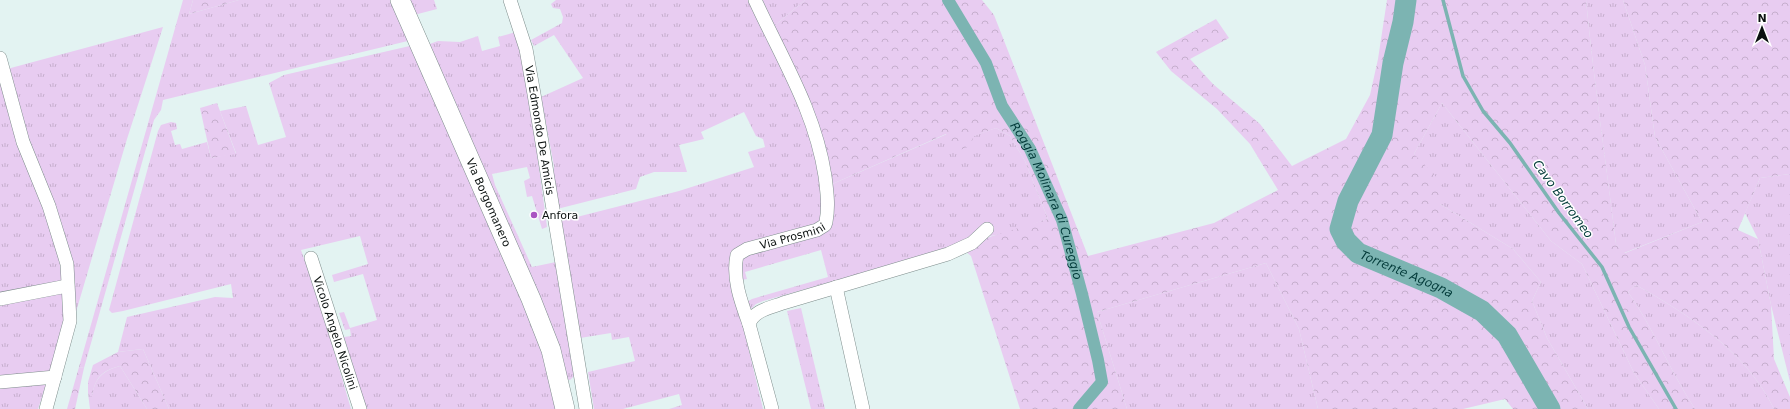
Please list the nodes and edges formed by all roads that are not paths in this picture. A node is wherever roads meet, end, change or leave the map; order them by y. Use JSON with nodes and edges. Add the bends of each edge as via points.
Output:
{"nodes":[{"id":1,"x":400,"y":0,"type":"edge"},
{"id":2,"x":510,"y":0,"type":"edge"},
{"id":3,"x":755,"y":0,"type":"edge"},
{"id":4,"x":0,"y":58,"type":"edge"},
{"id":5,"x":987,"y":229,"type":"dead end"},
{"id":6,"x":311,"y":258,"type":"dead end"},
{"id":7,"x":68,"y":286,"type":"junction"},
{"id":8,"x":836,"y":287,"type":"junction"},
{"id":9,"x":0,"y":299,"type":"edge"},
{"id":10,"x":749,"y":324,"type":"junction"},
{"id":11,"x":55,"y":377,"type":"junction"},
{"id":12,"x":580,"y":381,"type":"junction"},
{"id":13,"x":0,"y":382,"type":"edge"},
{"id":14,"x":563,"y":402,"type":"edge"},
{"id":15,"x":46,"y":409,"type":"edge"},
{"id":16,"x":360,"y":409,"type":"edge"},
{"id":17,"x":586,"y":409,"type":"edge"},
{"id":18,"x":772,"y":409,"type":"edge"},
{"id":19,"x":863,"y":409,"type":"edge"}],
"edges":[{"from":1,"to":14,"type":"main road","name":"Via Borgomanero","via":[[531,300],[550,350]]},
{"from":2,"to":12,"type":"street","name":"Via Edmondo De Amicis","via":[[526,49]]},
{"from":3,"to":10,"type":"street","name":"Via Prosmini","via":[[790,69],[818,139],[828,197],[826,222],[821,228],[747,249],[737,255],[734,266]]},
{"from":4,"to":7,"type":"street","via":[[23,142],[49,206],[68,264]]},
{"from":5,"to":8,"type":"street","via":[[972,243],[948,254]]},
{"from":6,"to":16,"type":"street","name":"Vicolo Angelo Nicolini"},
{"from":7,"to":9,"type":"street"},
{"from":7,"to":11,"type":"street","via":[[70,321]]},
{"from":8,"to":10,"type":"street","via":[[757,313]]},
{"from":8,"to":19,"type":"street"},
{"from":10,"to":18,"type":"street","name":"Via Prosmini"},
{"from":11,"to":13,"type":"street"},
{"from":11,"to":15,"type":"street"},
{"from":12,"to":14,"type":"street"},
{"from":12,"to":17,"type":"street","name":"Via Edmondo De Amicis"}]}
